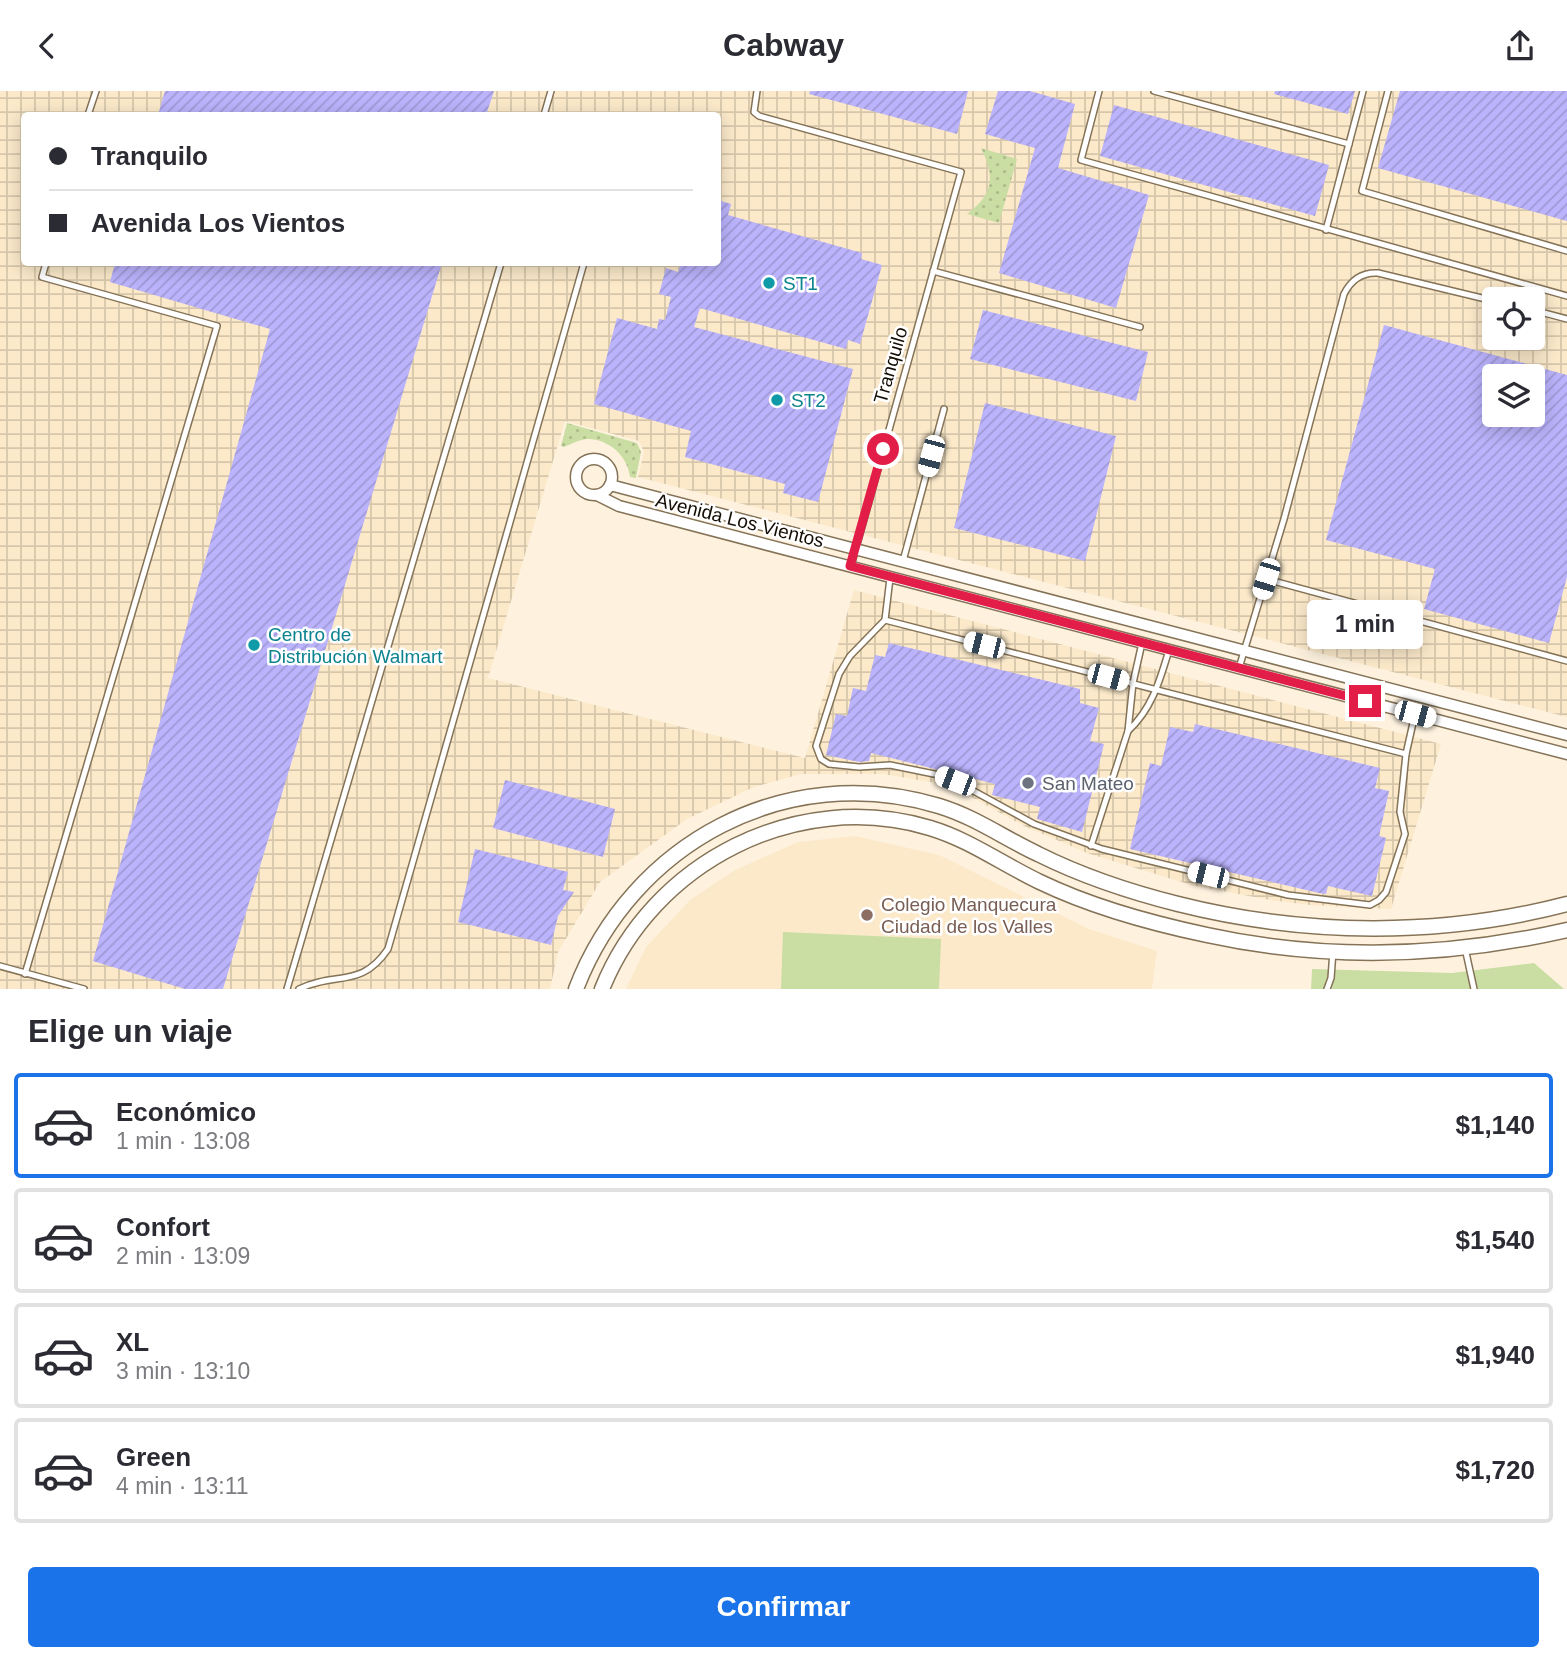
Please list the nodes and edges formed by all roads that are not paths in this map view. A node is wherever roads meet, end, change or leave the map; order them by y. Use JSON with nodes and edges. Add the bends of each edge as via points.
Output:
{"nodes":[{"id":1,"x":96,"y":91,"type":"edge"},
{"id":2,"x":551,"y":91,"type":"edge"},
{"id":3,"x":757,"y":91,"type":"edge"},
{"id":4,"x":1099,"y":91,"type":"edge"},
{"id":5,"x":1154,"y":91,"type":"edge"},
{"id":6,"x":1363,"y":91,"type":"edge"},
{"id":7,"x":1388,"y":91,"type":"edge"},
{"id":8,"x":90,"y":112,"type":"edge"},
{"id":9,"x":545,"y":112,"type":"edge"},
{"id":10,"x":1349,"y":144,"type":"junction"},
{"id":11,"x":1326,"y":230,"type":"junction"},
{"id":12,"x":1567,"y":251,"type":"edge"},
{"id":13,"x":45,"y":266,"type":"edge"},
{"id":14,"x":500,"y":266,"type":"edge"},
{"id":15,"x":583,"y":266,"type":"edge"},
{"id":16,"x":933,"y":271,"type":"junction"},
{"id":17,"x":1567,"y":296,"type":"edge"},
{"id":18,"x":1482,"y":298,"type":"edge"},
{"id":19,"x":1545,"y":313,"type":"edge"},
{"id":20,"x":1567,"y":319,"type":"edge"},
{"id":21,"x":1140,"y":327,"type":"dead end"},
{"id":22,"x":944,"y":409,"type":"dead end"},
{"id":23,"x":610,"y":485,"type":"junction"},
{"id":24,"x":597,"y":495,"type":"junction"},
{"id":25,"x":856,"y":549,"type":"junction"},
{"id":26,"x":903,"y":561,"type":"junction"},
{"id":27,"x":850,"y":566,"type":"junction"},
{"id":28,"x":890,"y":577,"type":"junction"},
{"id":29,"x":1266,"y":579,"type":"junction"},
{"id":30,"x":885,"y":620,"type":"junction"},
{"id":31,"x":1142,"y":643,"type":"junction"},
{"id":32,"x":1168,"y":650,"type":"junction"},
{"id":33,"x":1244,"y":650,"type":"junction"},
{"id":34,"x":1567,"y":661,"type":"edge"},
{"id":35,"x":1239,"y":668,"type":"junction"},
{"id":36,"x":1133,"y":684,"type":"junction"},
{"id":37,"x":1157,"y":690,"type":"junction"},
{"id":38,"x":1415,"y":714,"type":"junction"},
{"id":39,"x":1128,"y":731,"type":"junction"},
{"id":40,"x":1567,"y":735,"type":"edge"},
{"id":41,"x":1406,"y":754,"type":"junction"},
{"id":42,"x":1567,"y":754,"type":"edge"},
{"id":43,"x":1091,"y":846,"type":"junction"},
{"id":44,"x":1567,"y":904,"type":"edge"},
{"id":45,"x":1567,"y":930,"type":"edge"},
{"id":46,"x":1465,"y":948,"type":"junction"},
{"id":47,"x":1333,"y":951,"type":"junction"},
{"id":48,"x":0,"y":966,"type":"edge"},
{"id":49,"x":25,"y":974,"type":"junction"},
{"id":50,"x":84,"y":989,"type":"edge"},
{"id":51,"x":287,"y":989,"type":"edge"},
{"id":52,"x":299,"y":989,"type":"edge"},
{"id":53,"x":576,"y":989,"type":"edge"},
{"id":54,"x":602,"y":989,"type":"edge"},
{"id":55,"x":1327,"y":989,"type":"edge"},
{"id":56,"x":1474,"y":989,"type":"edge"}],
"edges":[{"from":1,"to":8,"type":"lane"},
{"from":2,"to":9,"type":"lane"},
{"from":3,"to":16,"type":"lane","name":"Tranquilo","via":[[753,105],[759,116],[961,172]]},
{"from":4,"to":11,"type":"lane","via":[[1081,160]]},
{"from":5,"to":10,"type":"lane"},
{"from":6,"to":10,"type":"lane"},
{"from":7,"to":12,"type":"lane","via":[[1362,191]]},
{"from":10,"to":11,"type":"lane"},
{"from":11,"to":17,"type":"lane"},
{"from":13,"to":49,"type":"lane","via":[[42,277],[217,326]]},
{"from":14,"to":51,"type":"lane"},
{"from":15,"to":52,"type":"lane","via":[[388,949],[377,965],[363,974]]},
{"from":16,"to":21,"type":"lane"},
{"from":16,"to":25,"type":"lane","name":"Tranquilo"},
{"from":18,"to":29,"type":"lane","via":[[1378,272],[1350,283]]},
{"from":19,"to":20,"type":"lane"},
{"from":22,"to":26,"type":"lane"},
{"from":23,"to":24,"type":"street"},
{"from":23,"to":24,"type":"street","name":"Avenida Los Vientos","via":[[606,464],[585,462],[577,472],[578,485]]},
{"from":23,"to":25,"type":"street"},
{"from":24,"to":27,"type":"street","name":"Avenida Los Vientos","via":[[619,506]]},
{"from":25,"to":26,"type":"street"},
{"from":25,"to":27,"type":"lane","name":"Tranquilo"},
{"from":26,"to":33,"type":"street"},
{"from":27,"to":28,"type":"street","name":"Avenida Los Vientos"},
{"from":28,"to":30,"type":"lane"},
{"from":28,"to":31,"type":"street","name":"Avenida Los Vientos"},
{"from":29,"to":33,"type":"lane"},
{"from":29,"to":34,"type":"lane"},
{"from":30,"to":36,"type":"lane"},
{"from":30,"to":43,"type":"lane","via":[[839,674],[816,746],[821,759],[829,764],[890,765],[939,775],[1034,824]]},
{"from":31,"to":32,"type":"street","name":"Avenida Los Vientos"},
{"from":31,"to":36,"type":"lane"},
{"from":32,"to":35,"type":"street","name":"Avenida Los Vientos"},
{"from":32,"to":37,"type":"lane"},
{"from":33,"to":35,"type":"lane"},
{"from":33,"to":40,"type":"street"},
{"from":35,"to":38,"type":"street","name":"Avenida Los Vientos"},
{"from":36,"to":37,"type":"lane"},
{"from":36,"to":39,"type":"lane"},
{"from":37,"to":39,"type":"lane"},
{"from":37,"to":41,"type":"lane"},
{"from":38,"to":41,"type":"lane"},
{"from":38,"to":42,"type":"street","name":"Avenida Los Vientos"},
{"from":39,"to":43,"type":"lane"},
{"from":41,"to":43,"type":"lane","via":[[1400,812],[1405,834],[1386,892],[1370,905],[1288,895]]},
{"from":44,"to":53,"type":"street","via":[[1479,922],[1412,927],[1345,928],[1243,917],[1177,904],[1082,874],[940,806],[888,795],[831,794],[783,802],[740,816],[674,854],[622,906],[598,942]]},
{"from":45,"to":46,"type":"street"},
{"from":46,"to":47,"type":"street"},
{"from":46,"to":56,"type":"lane"},
{"from":47,"to":54,"type":"street","via":[[1237,941],[1154,922],[1056,889],[941,832],[897,821],[844,818],[800,823],[759,835],[697,868],[640,922]]},
{"from":47,"to":55,"type":"lane"},
{"from":48,"to":49,"type":"lane"},
{"from":49,"to":50,"type":"lane"}]}
